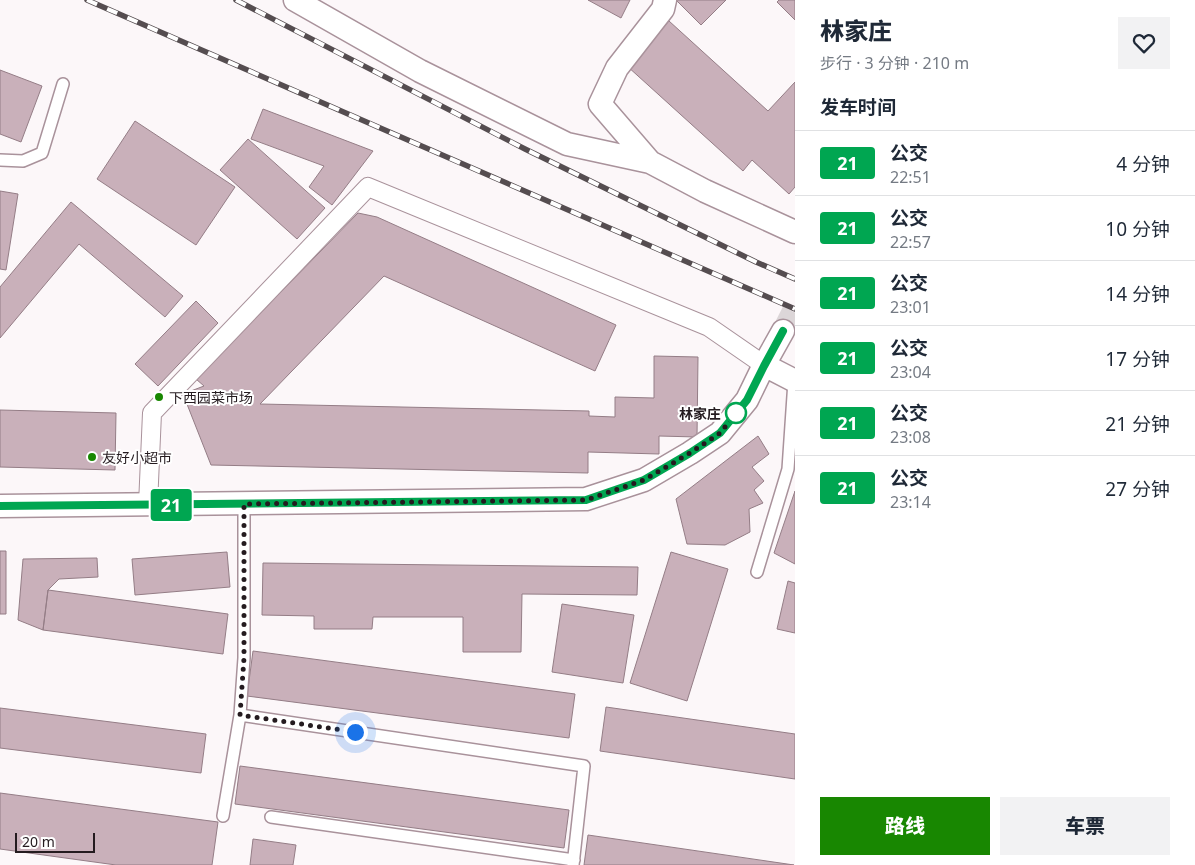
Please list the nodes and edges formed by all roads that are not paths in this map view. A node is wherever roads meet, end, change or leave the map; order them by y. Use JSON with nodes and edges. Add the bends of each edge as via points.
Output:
{"nodes":[{"id":1,"x":295,"y":0,"type":"edge"},
{"id":2,"x":665,"y":0,"type":"edge"},
{"id":3,"x":63,"y":84,"type":"dead end"},
{"id":4,"x":0,"y":160,"type":"edge"},
{"id":5,"x":650,"y":162,"type":"junction"},
{"id":6,"x":795,"y":232,"type":"edge"},
{"id":7,"x":783,"y":331,"type":"tunnel mouth"},
{"id":8,"x":764,"y":366,"type":"junction"},
{"id":9,"x":795,"y":381,"type":"edge"},
{"id":10,"x":244,"y":504,"type":"junction"},
{"id":11,"x":148,"y":505,"type":"junction"},
{"id":12,"x":0,"y":506,"type":"edge"},
{"id":13,"x":757,"y":572,"type":"dead end"},
{"id":14,"x":240,"y":715,"type":"junction"},
{"id":15,"x":223,"y":816,"type":"dead end"},
{"id":16,"x":271,"y":817,"type":"dead end"},
{"id":17,"x":573,"y":863,"type":"edge"}],
"edges":[{"from":1,"to":5,"type":"street","via":[[420,70],[567,144]]},
{"from":2,"to":5,"type":"street","via":[[663,9],[616,68],[600,104]]},
{"from":3,"to":4,"type":"lane","via":[[42,154],[23,161]]},
{"from":5,"to":6,"type":"street"},
{"from":7,"to":8,"type":"street"},
{"from":8,"to":9,"type":"street"},
{"from":8,"to":10,"type":"street","via":[[747,400],[720,433],[644,480],[586,500]]},
{"from":8,"to":11,"type":"street","via":[[709,327],[368,187],[152,413]]},
{"from":9,"to":13,"type":"lane","via":[[788,469]]},
{"from":10,"to":11,"type":"street"},
{"from":10,"to":14,"type":"lane","via":[[244,658]]},
{"from":11,"to":12,"type":"street"},
{"from":14,"to":15,"type":"lane"},
{"from":14,"to":17,"type":"lane","via":[[584,766]]},
{"from":16,"to":17,"type":"lane"}]}
